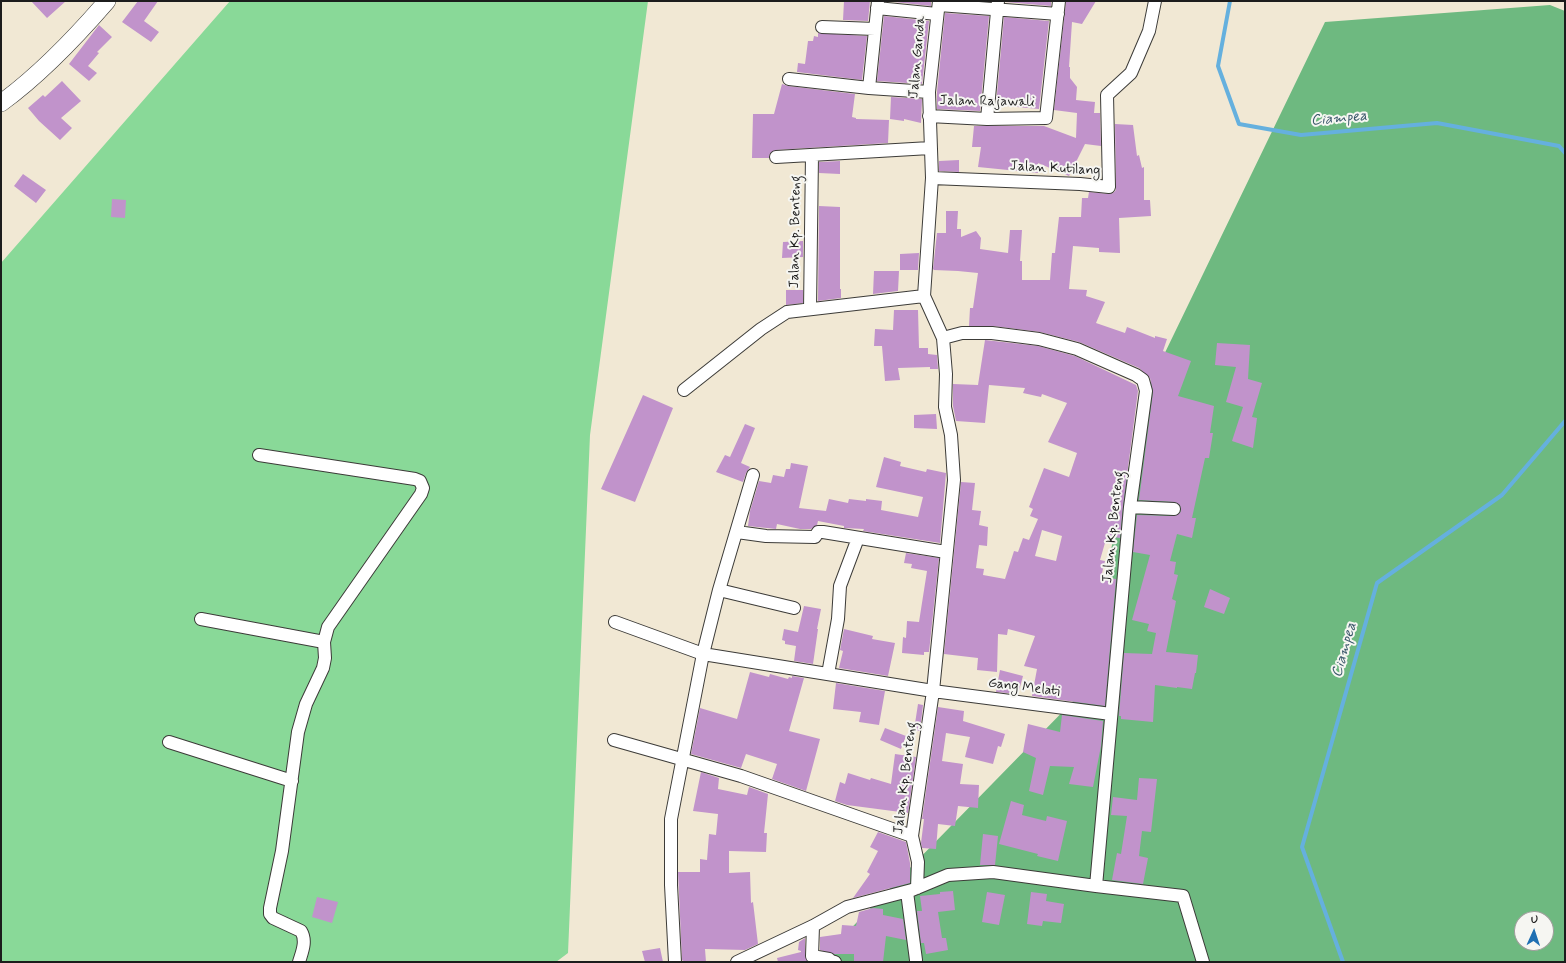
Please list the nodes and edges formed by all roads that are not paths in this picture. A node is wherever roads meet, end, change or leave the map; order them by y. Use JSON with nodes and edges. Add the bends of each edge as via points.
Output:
{"nodes":[{"id":1,"x":106,"y":1,"type":"edge"},
{"id":2,"x":1059,"y":1,"type":"edge"},
{"id":3,"x":1155,"y":1,"type":"edge"},
{"id":4,"x":878,"y":5,"type":"edge"},
{"id":5,"x":998,"y":5,"type":"edge"},
{"id":6,"x":938,"y":6,"type":"edge"},
{"id":7,"x":1058,"y":14,"type":"junction"},
{"id":8,"x":822,"y":27,"type":"dead end"},
{"id":9,"x":875,"y":29,"type":"junction"},
{"id":10,"x":789,"y":79,"type":"dead end"},
{"id":11,"x":869,"y":88,"type":"junction"},
{"id":12,"x":928,"y":92,"type":"junction"},
{"id":13,"x":1,"y":103,"type":"edge"},
{"id":14,"x":929,"y":116,"type":"junction"},
{"id":15,"x":987,"y":119,"type":"junction"},
{"id":16,"x":930,"y":148,"type":"junction"},
{"id":17,"x":812,"y":155,"type":"junction"},
{"id":18,"x":776,"y":157,"type":"dead end"},
{"id":19,"x":932,"y":178,"type":"junction"},
{"id":20,"x":924,"y":296,"type":"junction"},
{"id":21,"x":810,"y":309,"type":"junction"},
{"id":22,"x":943,"y":338,"type":"junction"},
{"id":23,"x":684,"y":390,"type":"dead end"},
{"id":24,"x":259,"y":455,"type":"dead end"},
{"id":25,"x":753,"y":475,"type":"dead end"},
{"id":26,"x":1130,"y":507,"type":"junction"},
{"id":27,"x":1174,"y":509,"type":"dead end"},
{"id":28,"x":737,"y":532,"type":"junction"},
{"id":29,"x":858,"y":538,"type":"junction"},
{"id":30,"x":946,"y":552,"type":"junction"},
{"id":31,"x":719,"y":590,"type":"junction"},
{"id":32,"x":794,"y":608,"type":"dead end"},
{"id":33,"x":201,"y":619,"type":"dead end"},
{"id":34,"x":615,"y":622,"type":"dead end"},
{"id":35,"x":324,"y":642,"type":"junction"},
{"id":36,"x":703,"y":654,"type":"junction"},
{"id":37,"x":828,"y":674,"type":"junction"},
{"id":38,"x":932,"y":691,"type":"junction"},
{"id":39,"x":1111,"y":714,"type":"junction"},
{"id":40,"x":614,"y":740,"type":"dead end"},
{"id":41,"x":168,"y":742,"type":"dead end"},
{"id":42,"x":683,"y":759,"type":"junction"},
{"id":43,"x":292,"y":781,"type":"junction"},
{"id":44,"x":912,"y":836,"type":"junction"},
{"id":45,"x":1096,"y":886,"type":"junction"},
{"id":46,"x":912,"y":890,"type":"junction"},
{"id":47,"x":813,"y":926,"type":"junction"},
{"id":48,"x":915,"y":961,"type":"edge"},
{"id":49,"x":299,"y":962,"type":"edge"},
{"id":50,"x":674,"y":962,"type":"edge"},
{"id":51,"x":737,"y":962,"type":"edge"},
{"id":52,"x":835,"y":962,"type":"edge"},
{"id":53,"x":1203,"y":962,"type":"edge"}],
"edges":[{"from":1,"to":13,"type":"main road","via":[[46,65]]},
{"from":2,"to":7,"type":"street","name":"Jalan Rajawali"},
{"from":3,"to":19,"type":"street","name":"Jalan Kutilang","via":[[1149,31],[1131,73],[1107,95],[1109,187]]},
{"from":4,"to":6,"type":"street"},
{"from":4,"to":9,"type":"street"},
{"from":5,"to":6,"type":"street"},
{"from":5,"to":7,"type":"street"},
{"from":5,"to":15,"type":"street"},
{"from":6,"to":12,"type":"street","name":"Jalan Garuda"},
{"from":7,"to":15,"type":"street","name":"Jalan Rajawali","via":[[1046,118]]},
{"from":8,"to":9,"type":"street"},
{"from":9,"to":11,"type":"street"},
{"from":10,"to":11,"type":"street"},
{"from":11,"to":12,"type":"street"},
{"from":12,"to":14,"type":"street","name":"Jalan Garuda"},
{"from":14,"to":15,"type":"street","name":"Jalan Rajawali"},
{"from":14,"to":16,"type":"street","name":"Jalan Garuda"},
{"from":16,"to":17,"type":"street"},
{"from":16,"to":19,"type":"street","name":"Jalan Kp. Benteng"},
{"from":17,"to":18,"type":"street"},
{"from":17,"to":21,"type":"street","name":"Jalan Kp. Benteng"},
{"from":19,"to":20,"type":"street","name":"Jalan Kp. Benteng"},
{"from":20,"to":21,"type":"street"},
{"from":20,"to":22,"type":"street","name":"Jalan Kp. Benteng"},
{"from":21,"to":23,"type":"street","via":[[786,312]]},
{"from":22,"to":26,"type":"street","name":"Jalan Kp. Benteng","via":[[962,333],[1008,334],[1038,339],[1077,349],[1143,380],[1146,391]]},
{"from":22,"to":30,"type":"street","name":"Jalan Kp. Benteng","via":[[945,407],[951,435],[954,480]]},
{"from":24,"to":35,"type":"street","via":[[415,478],[420,481],[423,488],[328,627]]},
{"from":25,"to":28,"type":"street"},
{"from":26,"to":27,"type":"street"},
{"from":26,"to":39,"type":"street","name":"Jalan Kp. Benteng"},
{"from":28,"to":29,"type":"street","via":[[766,536],[814,537],[818,532]]},
{"from":28,"to":31,"type":"street"},
{"from":29,"to":30,"type":"street"},
{"from":29,"to":37,"type":"street","via":[[840,586],[838,620]]},
{"from":30,"to":38,"type":"street","name":"Jalan Kp. Benteng"},
{"from":31,"to":32,"type":"street"},
{"from":31,"to":36,"type":"street"},
{"from":33,"to":35,"type":"street"},
{"from":34,"to":36,"type":"street","name":"Gang Melati"},
{"from":35,"to":43,"type":"street","via":[[323,668],[302,716]]},
{"from":36,"to":37,"type":"street","name":"Gang Melati"},
{"from":36,"to":42,"type":"street"},
{"from":37,"to":38,"type":"street","name":"Gang Melati"},
{"from":38,"to":39,"type":"street","name":"Gang Melati"},
{"from":38,"to":44,"type":"street","name":"Jalan Kp. Benteng"},
{"from":39,"to":45,"type":"street","name":"Jalan Kp. Benteng"},
{"from":40,"to":42,"type":"street"},
{"from":41,"to":43,"type":"street"},
{"from":42,"to":44,"type":"street","via":[[741,776]]},
{"from":42,"to":50,"type":"street","via":[[671,819]]},
{"from":43,"to":49,"type":"street","via":[[270,914],[304,935]]},
{"from":44,"to":46,"type":"street","name":"Jalan Kp. Benteng","via":[[918,862]]},
{"from":45,"to":46,"type":"street","via":[[993,872],[948,875]]},
{"from":45,"to":53,"type":"street","via":[[1183,896]]},
{"from":46,"to":47,"type":"street","via":[[847,907]]},
{"from":46,"to":48,"type":"street","name":"Jalan Kp. Benteng"},
{"from":47,"to":51,"type":"street"},
{"from":47,"to":52,"type":"street","via":[[812,956]]}]}
